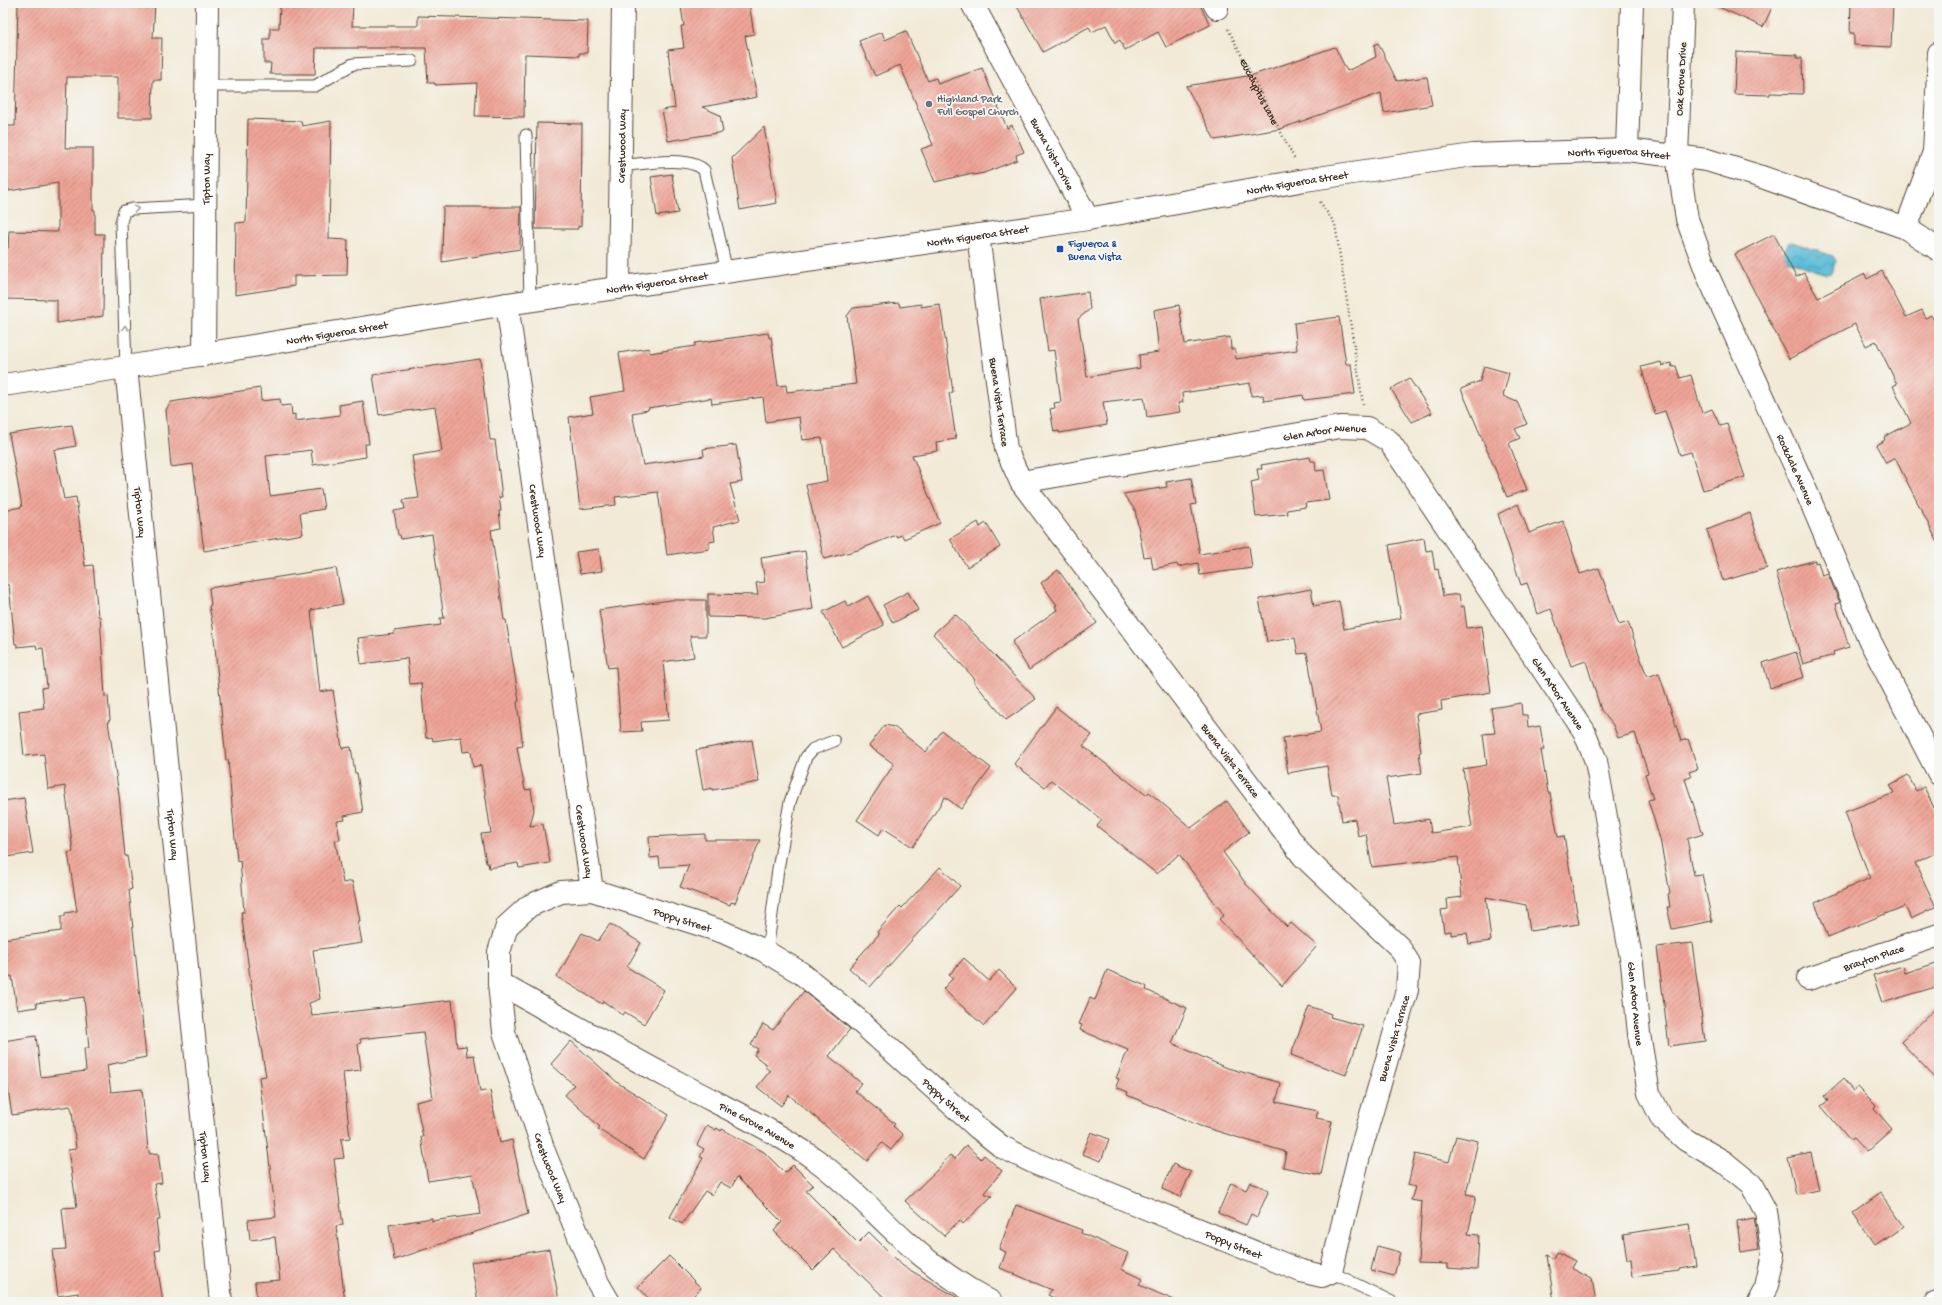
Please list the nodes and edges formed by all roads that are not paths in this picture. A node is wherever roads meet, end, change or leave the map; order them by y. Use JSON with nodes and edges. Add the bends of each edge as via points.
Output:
{"nodes":[{"id":1,"x":207,"y":3,"type":"edge"},
{"id":2,"x":623,"y":3,"type":"edge"},
{"id":3,"x":972,"y":3,"type":"edge"},
{"id":4,"x":1632,"y":3,"type":"edge"},
{"id":5,"x":1684,"y":3,"type":"edge"},
{"id":6,"x":1939,"y":53,"type":"edge"},
{"id":7,"x":412,"y":61,"type":"dead end"},
{"id":8,"x":206,"y":86,"type":"junction"},
{"id":9,"x":526,"y":135,"type":"dead end"},
{"id":10,"x":1627,"y":150,"type":"junction"},
{"id":11,"x":1937,"y":152,"type":"edge"},
{"id":12,"x":1677,"y":156,"type":"junction"},
{"id":13,"x":620,"y":166,"type":"junction"},
{"id":14,"x":206,"y":205,"type":"junction"},
{"id":15,"x":1088,"y":219,"type":"junction"},
{"id":16,"x":1906,"y":228,"type":"junction"},
{"id":17,"x":978,"y":235,"type":"junction"},
{"id":18,"x":1939,"y":250,"type":"edge"},
{"id":19,"x":727,"y":272,"type":"junction"},
{"id":20,"x":619,"y":288,"type":"junction"},
{"id":21,"x":530,"y":301,"type":"junction"},
{"id":22,"x":507,"y":304,"type":"junction"},
{"id":23,"x":204,"y":355,"type":"junction"},
{"id":24,"x":126,"y":367,"type":"junction"},
{"id":25,"x":3,"y":385,"type":"edge"},
{"id":26,"x":1021,"y":482,"type":"junction"},
{"id":27,"x":834,"y":741,"type":"dead end"},
{"id":28,"x":1939,"y":774,"type":"edge"},
{"id":29,"x":592,"y":890,"type":"junction"},
{"id":30,"x":1939,"y":935,"type":"edge"},
{"id":31,"x":767,"y":952,"type":"junction"},
{"id":32,"x":1808,"y":979,"type":"dead end"},
{"id":33,"x":499,"y":983,"type":"junction"},
{"id":34,"x":1327,"y":1274,"type":"junction"},
{"id":35,"x":1939,"y":1301,"type":"edge"},
{"id":36,"x":221,"y":1302,"type":"edge"},
{"id":37,"x":609,"y":1302,"type":"edge"},
{"id":38,"x":990,"y":1302,"type":"edge"},
{"id":39,"x":1392,"y":1302,"type":"edge"},
{"id":40,"x":1758,"y":1302,"type":"edge"},
{"id":41,"x":1936,"y":1302,"type":"edge"}],
"edges":[{"from":1,"to":8,"type":"street","name":"Tipton Way"},
{"from":2,"to":13,"type":"street","name":"Crestwood Way"},
{"from":3,"to":15,"type":"street","name":"Buena Vista Drive"},
{"from":4,"to":10,"type":"street"},
{"from":5,"to":12,"type":"street","name":"Oak Grove Drive"},
{"from":6,"to":11,"type":"street"},
{"from":7,"to":8,"type":"lane","via":[[353,64],[315,86]]},
{"from":8,"to":14,"type":"street","name":"Tipton Way"},
{"from":9,"to":21,"type":"lane"},
{"from":10,"to":12,"type":"street","name":"North Figueroa Street"},
{"from":10,"to":15,"type":"street","name":"North Figueroa Street","via":[[1473,155],[1304,180]]},
{"from":11,"to":16,"type":"street"},
{"from":12,"to":16,"type":"street","name":"North Figueroa Street","via":[[1707,160],[1762,177]]},
{"from":12,"to":28,"type":"street","name":"Rockdale Avenue","via":[[1687,219],[1708,276],[1804,486],[1870,641]]},
{"from":13,"to":19,"type":"lane","via":[[653,162],[699,165],[704,170]]},
{"from":13,"to":20,"type":"street","name":"Crestwood Way"},
{"from":14,"to":23,"type":"street","name":"Tipton Way"},
{"from":24,"to":14,"type":"lane","one_way":true,"via":[[121,222],[124,212],[132,209]]},
{"from":15,"to":17,"type":"street","name":"North Figueroa Street"},
{"from":16,"to":18,"type":"street","name":"North Figueroa Street"},
{"from":17,"to":19,"type":"street","name":"North Figueroa Street"},
{"from":17,"to":26,"type":"street","name":"Buena Vista Terrace","via":[[1006,448]]},
{"from":19,"to":20,"type":"street","name":"North Figueroa Street"},
{"from":20,"to":21,"type":"street","name":"North Figueroa Street"},
{"from":21,"to":22,"type":"street","name":"North Figueroa Street"},
{"from":22,"to":23,"type":"street","name":"North Figueroa Street"},
{"from":22,"to":29,"type":"street","name":"Crestwood Way"},
{"from":23,"to":24,"type":"street","name":"North Figueroa Street"},
{"from":24,"to":25,"type":"street","name":"North Figueroa Street"},
{"from":24,"to":36,"type":"street","name":"Tipton Way"},
{"from":26,"to":34,"type":"street","name":"Buena Vista Terrace","via":[[1303,856],[1399,947],[1409,963],[1407,990]]},
{"from":26,"to":40,"type":"street","name":"Glen Arbor Avenue","via":[[1340,427],[1367,428],[1389,442],[1584,731],[1596,761],[1632,963],[1639,1034],[1649,1092],[1662,1119],[1686,1140],[1724,1162],[1751,1184],[1766,1212],[1773,1254],[1766,1287]]},
{"from":27,"to":31,"type":"lane","via":[[813,749],[806,757],[790,802]]},
{"from":29,"to":31,"type":"street","name":"Poppy Street","via":[[723,932]]},
{"from":29,"to":33,"type":"street","name":"Crestwood Way","via":[[555,894],[529,906],[507,926],[499,952]]},
{"from":30,"to":32,"type":"street","name":"Brayton Place"},
{"from":31,"to":34,"type":"street","name":"Poppy Street","via":[[801,973],[856,1018],[1002,1147],[1037,1164],[1294,1268]]},
{"from":33,"to":37,"type":"street","name":"Crestwood Way","via":[[504,1032],[545,1154],[598,1283]]},
{"from":33,"to":38,"type":"street","name":"Pine Grove Avenue","via":[[667,1077],[776,1134],[816,1160],[860,1197],[929,1262]]},
{"from":34,"to":39,"type":"lane"},
{"from":35,"to":41,"type":"street"}]}
